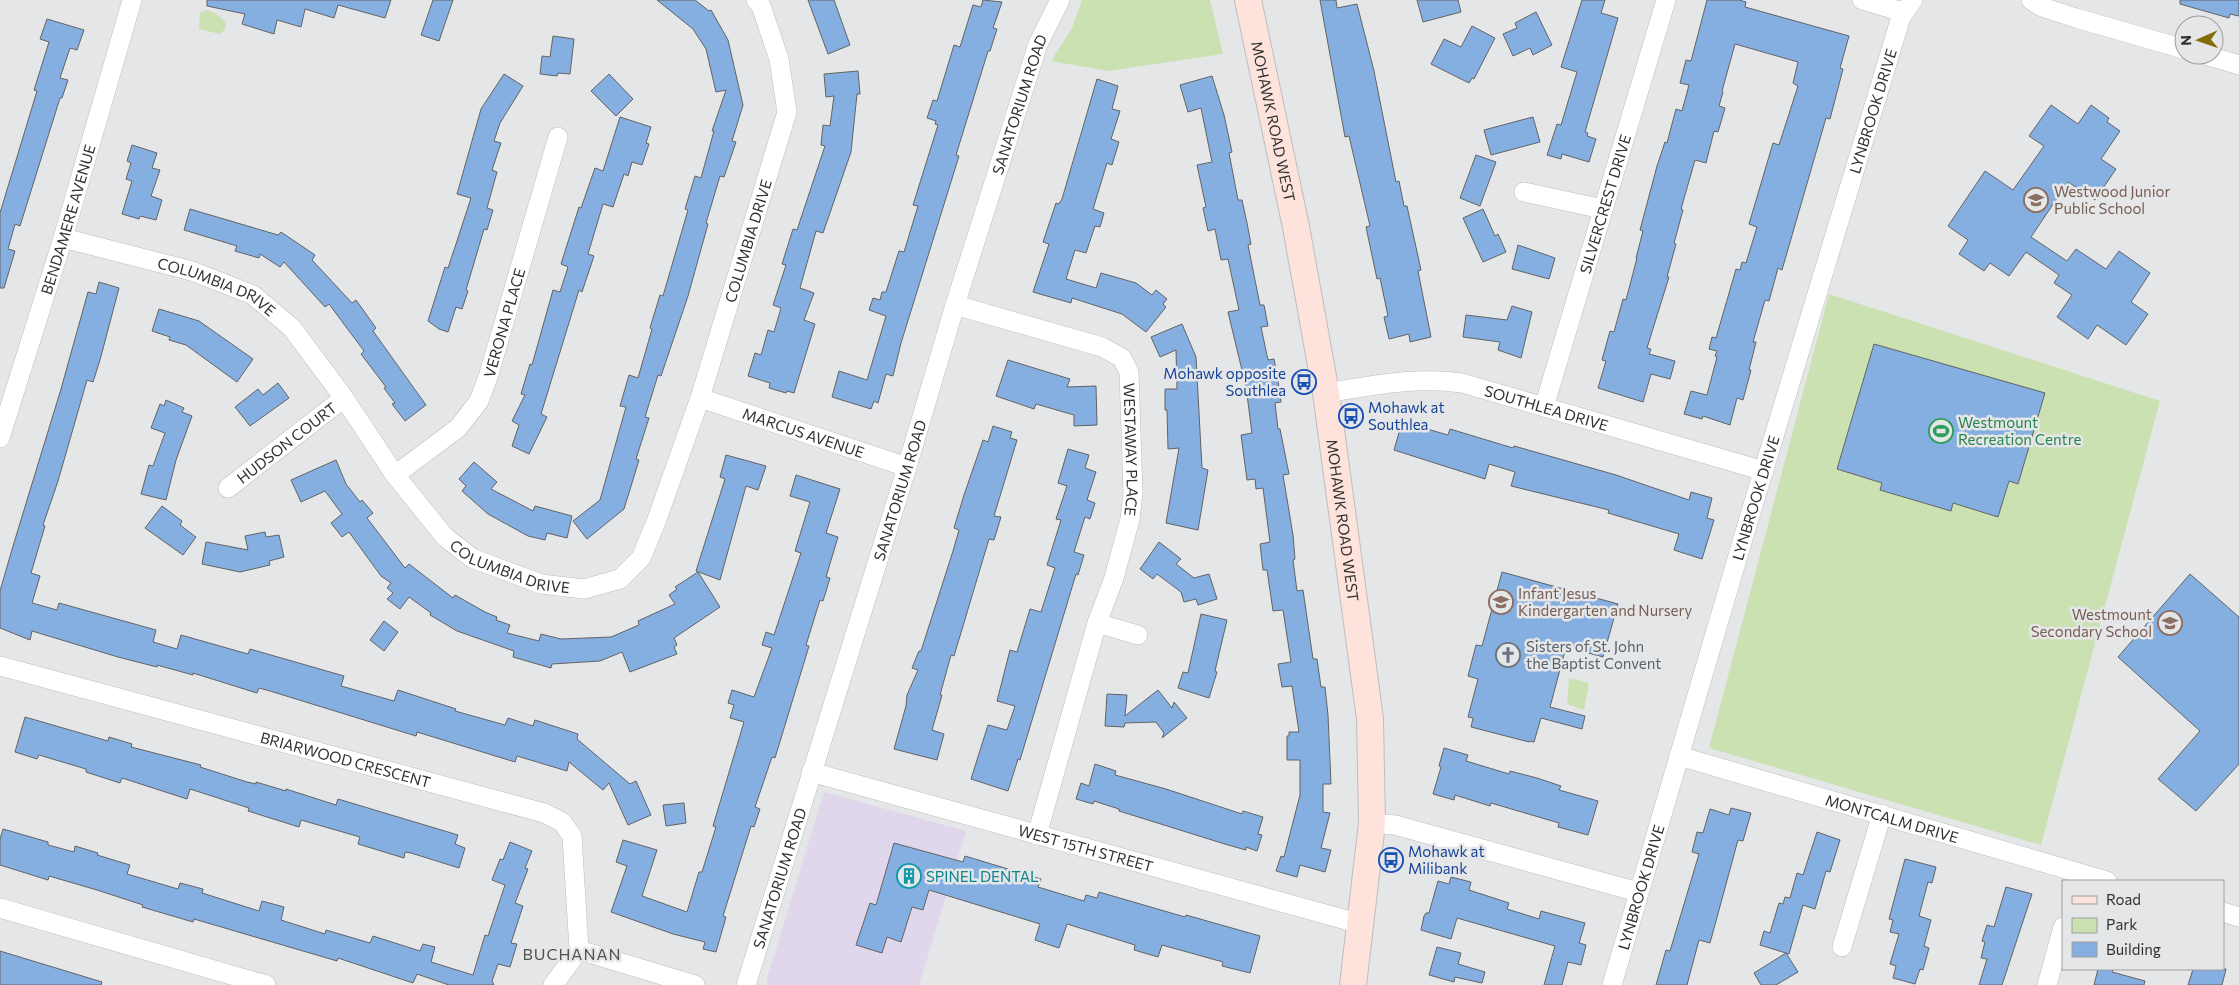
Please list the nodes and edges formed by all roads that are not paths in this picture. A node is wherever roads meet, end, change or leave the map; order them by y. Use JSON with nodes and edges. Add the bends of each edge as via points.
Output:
{"nodes":[{"id":1,"x":132,"y":0,"type":"edge"},
{"id":2,"x":756,"y":0,"type":"edge"},
{"id":3,"x":1060,"y":0,"type":"edge"},
{"id":4,"x":1248,"y":0,"type":"edge"},
{"id":5,"x":1666,"y":0,"type":"edge"},
{"id":6,"x":1862,"y":0,"type":"edge"},
{"id":7,"x":2031,"y":0,"type":"edge"},
{"id":8,"x":1908,"y":6,"type":"edge"},
{"id":9,"x":2174,"y":46,"type":"edge"},
{"id":10,"x":2224,"y":61,"type":"edge"},
{"id":11,"x":2239,"y":65,"type":"edge"},
{"id":12,"x":558,"y":136,"type":"dead end"},
{"id":13,"x":1524,"y":192,"type":"dead end"},
{"id":14,"x":1603,"y":208,"type":"junction"},
{"id":15,"x":63,"y":238,"type":"junction"},
{"id":16,"x":955,"y":305,"type":"junction"},
{"id":17,"x":7,"y":389,"type":"edge"},
{"id":18,"x":1326,"y":392,"type":"junction"},
{"id":19,"x":344,"y":398,"type":"junction"},
{"id":20,"x":700,"y":398,"type":"junction"},
{"id":21,"x":1544,"y":407,"type":"junction"},
{"id":22,"x":0,"y":438,"type":"edge"},
{"id":23,"x":907,"y":467,"type":"junction"},
{"id":24,"x":1764,"y":471,"type":"junction"},
{"id":25,"x":395,"y":475,"type":"junction"},
{"id":26,"x":228,"y":488,"type":"dead end"},
{"id":27,"x":1097,"y":623,"type":"junction"},
{"id":28,"x":1138,"y":635,"type":"dead end"},
{"id":29,"x":0,"y":666,"type":"edge"},
{"id":30,"x":1679,"y":756,"type":"junction"},
{"id":31,"x":811,"y":772,"type":"junction"},
{"id":32,"x":1882,"y":814,"type":"junction"},
{"id":33,"x":1372,"y":823,"type":"junction"},
{"id":34,"x":1037,"y":835,"type":"junction"},
{"id":35,"x":2076,"y":877,"type":"edge"},
{"id":36,"x":2099,"y":880,"type":"edge"},
{"id":37,"x":1638,"y":892,"type":"junction"},
{"id":38,"x":0,"y":908,"type":"edge"},
{"id":39,"x":2224,"y":912,"type":"edge"},
{"id":40,"x":2239,"y":916,"type":"edge"},
{"id":41,"x":1360,"y":924,"type":"junction"},
{"id":42,"x":2062,"y":931,"type":"edge"},
{"id":43,"x":1842,"y":947,"type":"dead end"},
{"id":44,"x":579,"y":950,"type":"junction"},
{"id":45,"x":266,"y":985,"type":"edge"},
{"id":46,"x":553,"y":985,"type":"edge"},
{"id":47,"x":695,"y":985,"type":"edge"},
{"id":48,"x":746,"y":985,"type":"edge"},
{"id":49,"x":1353,"y":985,"type":"edge"},
{"id":50,"x":1612,"y":985,"type":"edge"},
{"id":51,"x":2047,"y":985,"type":"edge"}],
"edges":[{"from":1,"to":15,"type":"street","name":"BENDAMERE AVENUE"},
{"from":2,"to":20,"type":"street","name":"COLUMBIA DRIVE","via":[[780,59],[787,112]]},
{"from":3,"to":16,"type":"street","name":"SANATORIUM ROAD","via":[[1038,44]]},
{"from":4,"to":18,"type":"main road","name":"MOHAWK ROAD WEST","via":[[1296,227]]},
{"from":5,"to":14,"type":"street","name":"SILVERCREST DRIVE"},
{"from":6,"to":8,"type":"street"},
{"from":7,"to":9,"type":"street","via":[[2076,18]]},
{"from":8,"to":24,"type":"street","name":"LYNBROOK DRIVE"},
{"from":10,"to":11,"type":"street"},
{"from":12,"to":25,"type":"street","name":"VERONA PLACE","via":[[479,401],[458,428]]},
{"from":13,"to":14,"type":"street"},
{"from":14,"to":21,"type":"street","name":"SILVERCREST DRIVE"},
{"from":15,"to":17,"type":"street","name":"BENDAMERE AVENUE"},
{"from":15,"to":19,"type":"street","name":"COLUMBIA DRIVE","via":[[192,271],[253,295],[292,328]]},
{"from":16,"to":23,"type":"street","name":"SANATORIUM ROAD"},
{"from":16,"to":27,"type":"street","name":"WESTAWAY PLACE","via":[[1102,347],[1122,358],[1129,372],[1133,492],[1130,519],[1114,578]]},
{"from":17,"to":22,"type":"street","name":"BENDAMERE AVENUE"},
{"from":18,"to":21,"type":"street","name":"SOUTHLEA DRIVE","via":[[1412,380],[1436,380]]},
{"from":18,"to":33,"type":"main road","name":"MOHAWK ROAD WEST","via":[[1370,719]]},
{"from":19,"to":25,"type":"street","name":"COLUMBIA DRIVE"},
{"from":19,"to":26,"type":"street","name":"HUDSON COURT"},
{"from":20,"to":23,"type":"street","name":"MARCUS AVENUE"},
{"from":20,"to":25,"type":"street","name":"COLUMBIA DRIVE","via":[[641,558],[620,579],[584,589],[541,584],[472,558],[445,537]]},
{"from":21,"to":24,"type":"street","name":"SOUTHLEA DRIVE"},
{"from":23,"to":31,"type":"street","name":"SANATORIUM ROAD"},
{"from":24,"to":30,"type":"street","name":"LYNBROOK DRIVE"},
{"from":27,"to":28,"type":"street"},
{"from":27,"to":34,"type":"street","name":"WESTAWAY PLACE"},
{"from":29,"to":44,"type":"street","name":"BRIARWOOD CRESCENT","via":[[544,813],[562,822],[572,836]]},
{"from":30,"to":32,"type":"street","name":"MONTCALM DRIVE"},
{"from":30,"to":37,"type":"street","name":"LYNBROOK DRIVE"},
{"from":31,"to":34,"type":"street","name":"WEST 15TH STREET"},
{"from":31,"to":48,"type":"street","name":"SANATORIUM ROAD"},
{"from":32,"to":35,"type":"street","name":"MONTCALM DRIVE"},
{"from":32,"to":43,"type":"street"},
{"from":33,"to":37,"type":"street","via":[[1395,825]]},
{"from":33,"to":41,"type":"main road","name":"MOHAWK ROAD WEST"},
{"from":34,"to":41,"type":"street","name":"WEST 15TH STREET"},
{"from":35,"to":36,"type":"street","name":"MONTCALM DRIVE"},
{"from":37,"to":50,"type":"street","name":"LYNBROOK DRIVE"},
{"from":38,"to":45,"type":"street"},
{"from":39,"to":40,"type":"street"},
{"from":41,"to":49,"type":"main road","name":"MOHAWK ROAD WEST"},
{"from":42,"to":51,"type":"street"},
{"from":44,"to":46,"type":"street"},
{"from":44,"to":47,"type":"street"}]}
